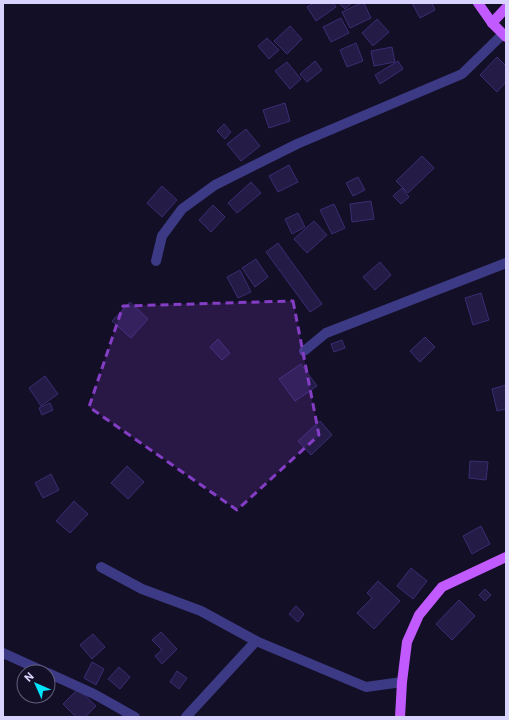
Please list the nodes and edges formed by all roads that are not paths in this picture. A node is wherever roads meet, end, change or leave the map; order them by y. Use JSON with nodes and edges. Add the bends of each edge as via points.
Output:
{"nodes":[{"id":1,"x":478,"y":3,"type":"edge"},
{"id":2,"x":506,"y":8,"type":"edge"},
{"id":3,"x":492,"y":23,"type":"junction"},
{"id":4,"x":504,"y":36,"type":"edge"},
{"id":5,"x":156,"y":261,"type":"dead end"},
{"id":6,"x":506,"y":263,"type":"edge"},
{"id":7,"x":304,"y":351,"type":"dead end"},
{"id":8,"x":506,"y":557,"type":"edge"},
{"id":9,"x":101,"y":567,"type":"dead end"},
{"id":10,"x":256,"y":641,"type":"junction"},
{"id":11,"x":3,"y":653,"type":"edge"},
{"id":12,"x":27,"y":664,"type":"edge"},
{"id":13,"x":56,"y":677,"type":"edge"},
{"id":14,"x":402,"y":682,"type":"junction"},
{"id":15,"x":134,"y":717,"type":"edge"},
{"id":16,"x":186,"y":717,"type":"edge"},
{"id":17,"x":400,"y":717,"type":"edge"}],
"edges":[{"from":1,"to":3,"type":"main road"},
{"from":2,"to":3,"type":"main road"},
{"from":3,"to":4,"type":"main road"},
{"from":4,"to":5,"type":"street","via":[[462,74],[297,144],[215,185],[182,209],[162,236]]},
{"from":6,"to":7,"type":"street","via":[[326,333]]},
{"from":8,"to":14,"type":"main road","via":[[442,587],[419,615],[407,642]]},
{"from":9,"to":10,"type":"street","via":[[142,589],[201,611]]},
{"from":10,"to":14,"type":"street","via":[[366,687]]},
{"from":10,"to":16,"type":"street"},
{"from":11,"to":12,"type":"street"},
{"from":13,"to":15,"type":"street","via":[[94,694]]},
{"from":14,"to":17,"type":"main road"}]}
